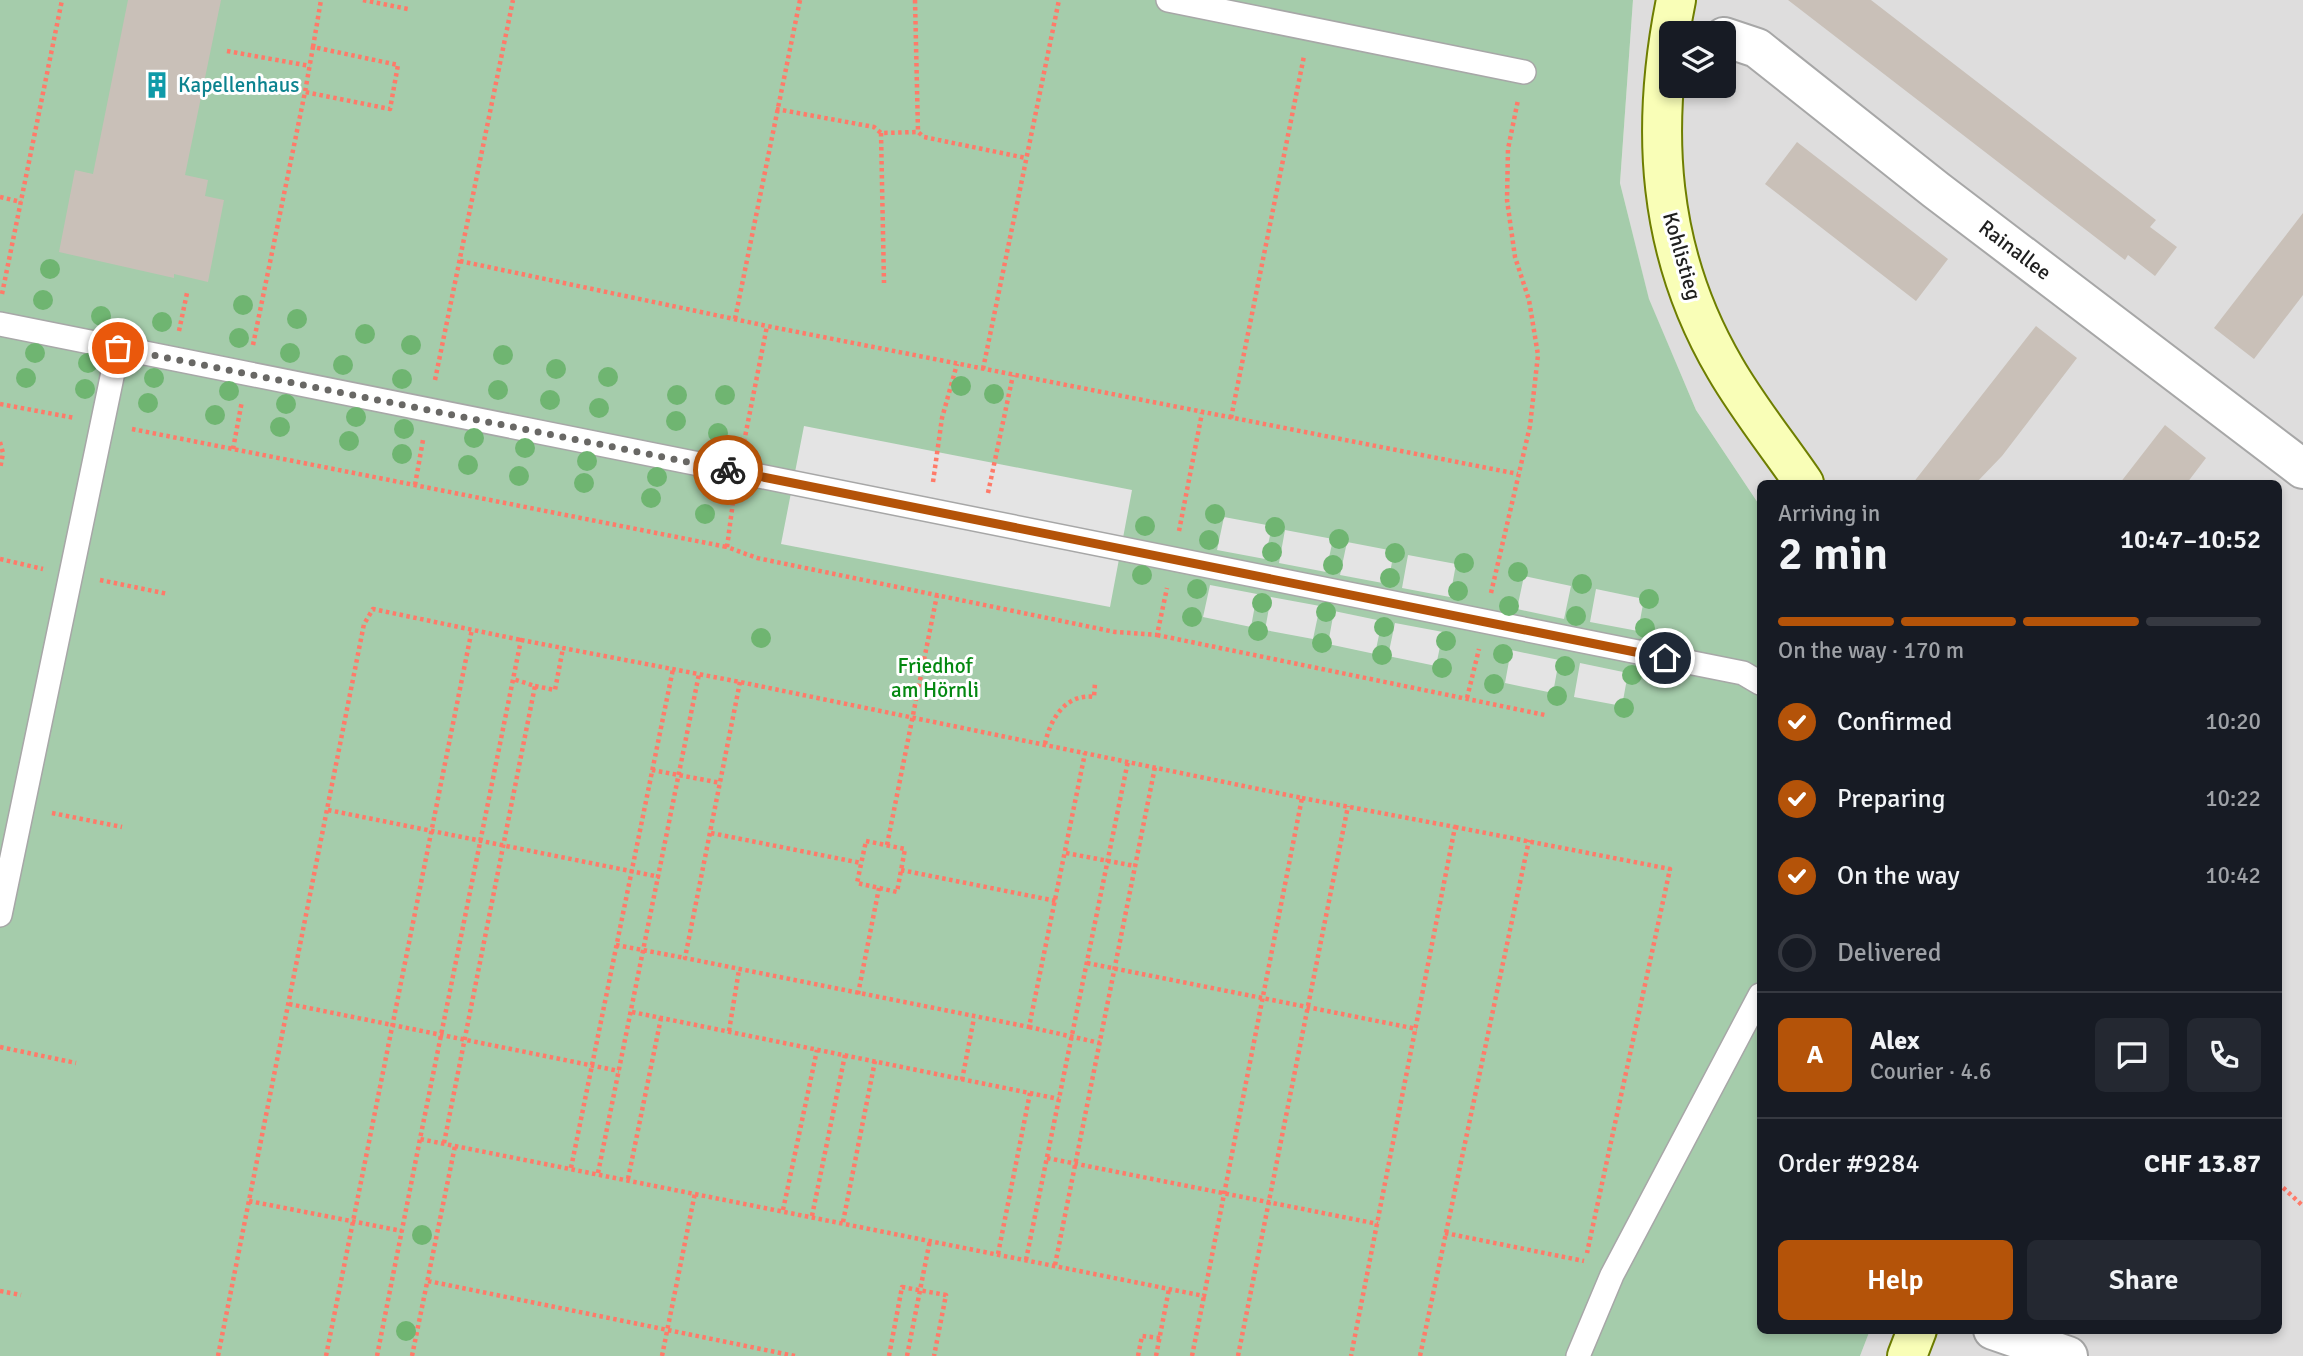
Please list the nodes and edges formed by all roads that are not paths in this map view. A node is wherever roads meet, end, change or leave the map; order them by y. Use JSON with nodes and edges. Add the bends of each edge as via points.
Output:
{"nodes":[{"id":1,"x":1168,"y":0,"type":"edge"},
{"id":2,"x":1674,"y":13,"type":"edge"},
{"id":3,"x":1736,"y":41,"type":"edge"},
{"id":4,"x":1524,"y":72,"type":"road end"},
{"id":5,"x":0,"y":324,"type":"edge"},
{"id":6,"x":118,"y":348,"type":"junction"},
{"id":7,"x":2303,"y":469,"type":"edge"},
{"id":8,"x":1802,"y":480,"type":"edge"},
{"id":9,"x":1757,"y":680,"type":"edge"},
{"id":10,"x":0,"y":915,"type":"edge"},
{"id":11,"x":1757,"y":1001,"type":"edge"},
{"id":12,"x":1915,"y":1334,"type":"edge"},
{"id":13,"x":2005,"y":1334,"type":"edge"},
{"id":14,"x":1578,"y":1356,"type":"edge"},
{"id":15,"x":1907,"y":1356,"type":"edge"},
{"id":16,"x":2068,"y":1356,"type":"edge"}],
"edges":[{"from":1,"to":4,"type":"lane"},
{"from":2,"to":8,"type":"street","name":"Kohlistieg","via":[[1660,131],[1671,231],[1693,301],[1724,368]]},
{"from":3,"to":7,"type":"street","name":"Rainallee","via":[[1757,48],[1925,182]]},
{"from":5,"to":6,"type":"lane"},
{"from":6,"to":9,"type":"lane","via":[[1743,673]]},
{"from":6,"to":10,"type":"lane"},
{"from":11,"to":14,"type":"lane","via":[[1612,1275]]},
{"from":12,"to":15,"type":"street"},
{"from":13,"to":16,"type":"street"}]}
